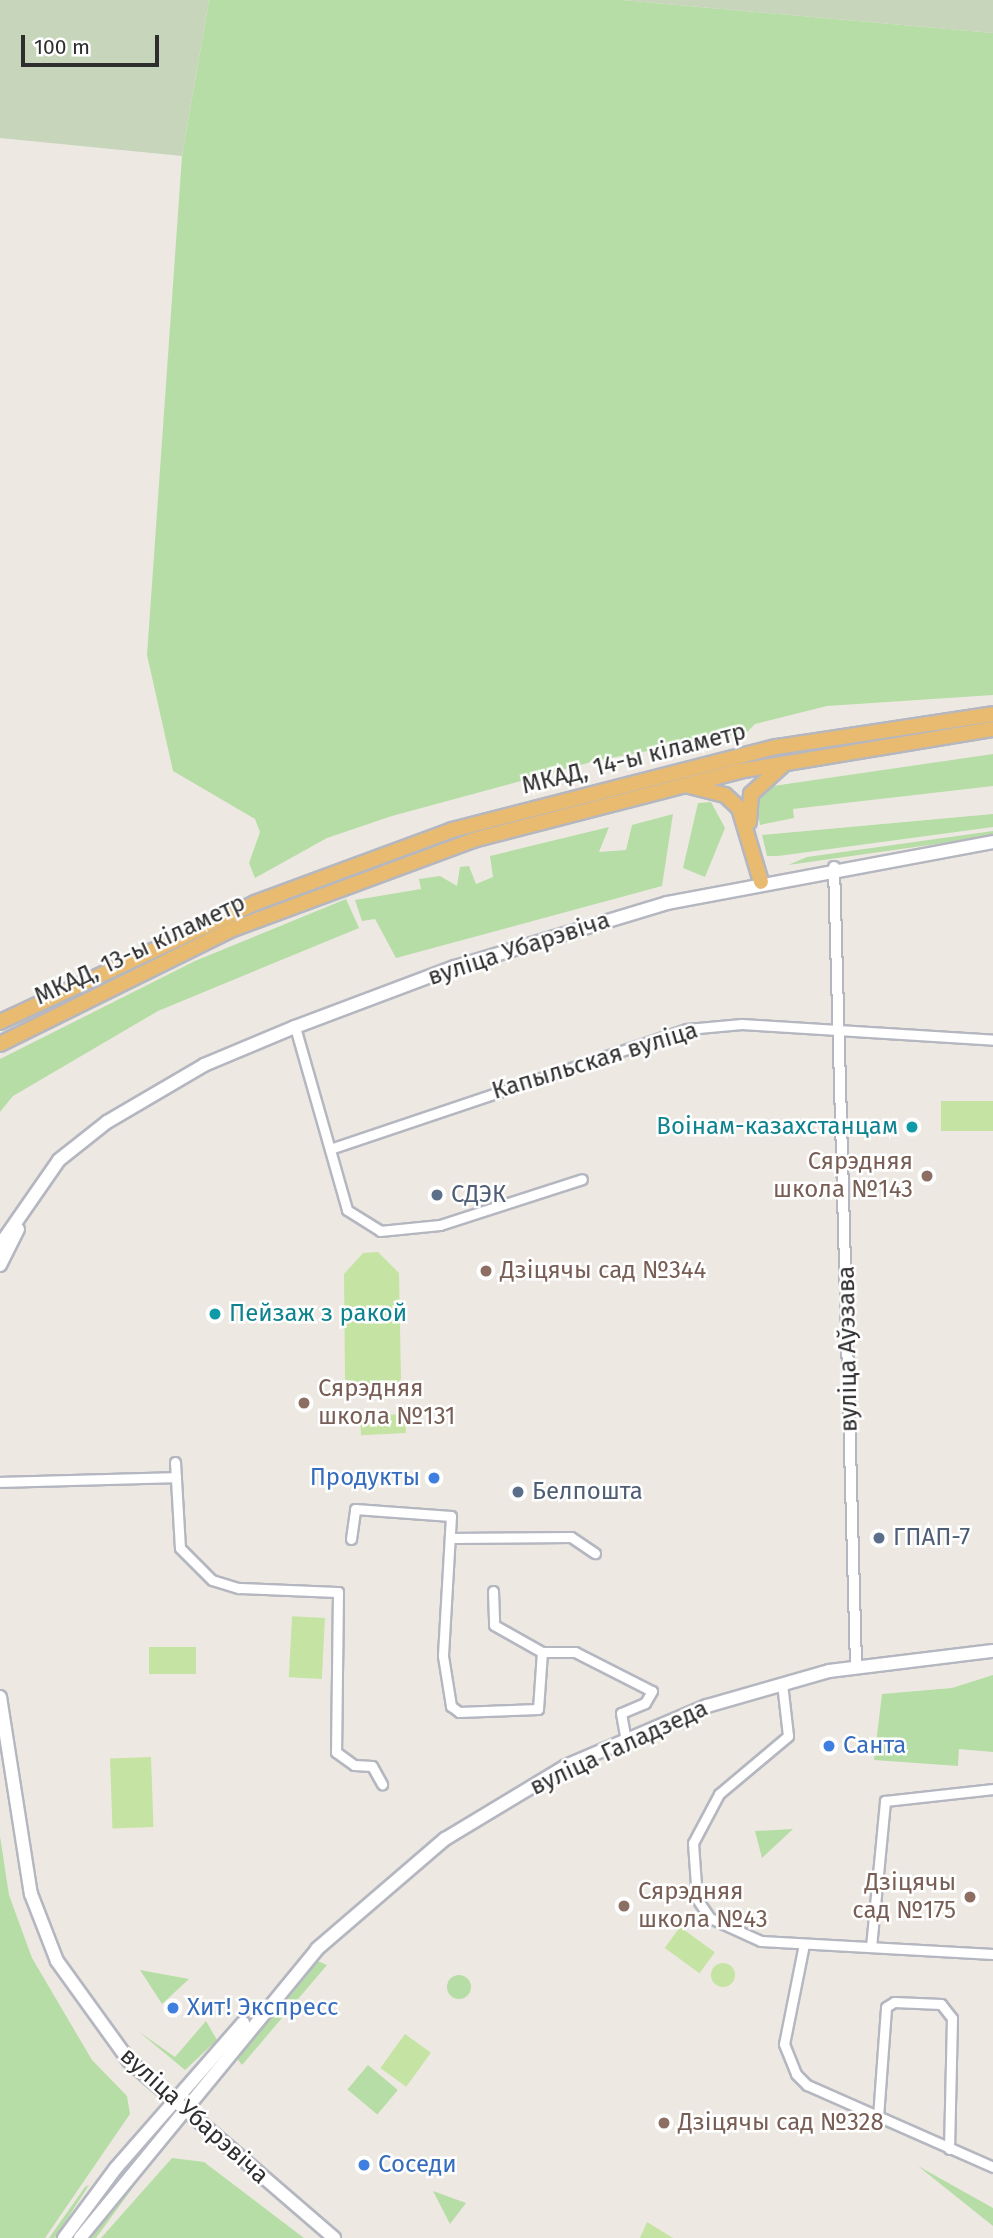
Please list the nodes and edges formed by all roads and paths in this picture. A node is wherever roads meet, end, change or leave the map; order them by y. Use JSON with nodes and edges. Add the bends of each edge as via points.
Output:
{"nodes":[{"id":1,"x":993,"y":714,"type":"edge"},
{"id":2,"x":993,"y":729,"type":"edge"},
{"id":3,"x":790,"y":761,"type":"junction"},
{"id":4,"x":681,"y":784,"type":"junction"},
{"id":5,"x":749,"y":830,"type":"junction"},
{"id":6,"x":993,"y":842,"type":"edge"},
{"id":7,"x":834,"y":867,"type":"junction"},
{"id":8,"x":761,"y":882,"type":"junction"},
{"id":9,"x":296,"y":887,"type":"joint"},
{"id":10,"x":302,"y":901,"type":"joint"},
{"id":11,"x":0,"y":1022,"type":"edge"},
{"id":12,"x":295,"y":1027,"type":"junction"},
{"id":13,"x":842,"y":1030,"type":"junction"},
{"id":14,"x":993,"y":1040,"type":"edge"},
{"id":15,"x":0,"y":1044,"type":"edge"},
{"id":16,"x":76,"y":1146,"type":"junction"},
{"id":17,"x":330,"y":1149,"type":"junction"},
{"id":18,"x":582,"y":1179,"type":"dead end"},
{"id":19,"x":0,"y":1245,"type":"edge"},
{"id":20,"x":0,"y":1265,"type":"edge"},
{"id":21,"x":175,"y":1462,"type":"dead end"},
{"id":22,"x":176,"y":1477,"type":"junction"},
{"id":23,"x":0,"y":1482,"type":"edge"},
{"id":24,"x":450,"y":1538,"type":"junction"},
{"id":25,"x":351,"y":1539,"type":"dead end"},
{"id":26,"x":594,"y":1553,"type":"dead end"},
{"id":27,"x":493,"y":1591,"type":"dead end"},
{"id":28,"x":993,"y":1651,"type":"edge"},
{"id":29,"x":542,"y":1652,"type":"junction"},
{"id":30,"x":856,"y":1667,"type":"junction"},
{"id":31,"x":782,"y":1683,"type":"junction"},
{"id":32,"x":0,"y":1697,"type":"edge"},
{"id":33,"x":624,"y":1733,"type":"junction"},
{"id":34,"x":383,"y":1784,"type":"dead end"},
{"id":35,"x":993,"y":1789,"type":"edge"},
{"id":36,"x":804,"y":1944,"type":"junction"},
{"id":37,"x":871,"y":1947,"type":"junction"},
{"id":38,"x":993,"y":1954,"type":"edge"},
{"id":39,"x":177,"y":2106,"type":"junction"},
{"id":40,"x":878,"y":2117,"type":"junction"},
{"id":41,"x":949,"y":2149,"type":"junction"},
{"id":42,"x":993,"y":2167,"type":"edge"},
{"id":43,"x":64,"y":2238,"type":"edge"},
{"id":44,"x":80,"y":2238,"type":"edge"},
{"id":45,"x":334,"y":2238,"type":"edge"}],
"edges":[{"from":1,"to":9,"type":"highway","name":"МКАД, 14-ы кіламетр","via":[[776,747],[581,793]]},
{"from":2,"to":3,"type":"highway","name":"МКАД, 14-ы кіламетр"},
{"from":3,"to":4,"type":"highway","name":"МКАД, 14-ы кіламетр"},
{"from":3,"to":5,"type":"highway","via":[[751,794]]},
{"from":4,"to":5,"type":"highway","via":[[725,795]]},
{"from":4,"to":10,"type":"highway","name":"МКАД, 14-ы кіламетр","via":[[473,840]]},
{"from":5,"to":8,"type":"highway"},
{"from":6,"to":7,"type":"main road","name":"вуліца Убарэвіча"},
{"from":7,"to":8,"type":"main road","name":"вуліца Убарэвіча"},
{"from":7,"to":13,"type":"street","name":"вуліца Аўэзава"},
{"from":8,"to":12,"type":"main road","name":"вуліца Убарэвіча","via":[[523,945]]},
{"from":9,"to":11,"type":"highway","name":"МКАД, 13-ы кіламетр"},
{"from":10,"to":15,"type":"highway","name":"МКАД, 13-ы кіламетр"},
{"from":12,"to":16,"type":"main road","name":"вуліца Убарэвіча","via":[[204,1065],[137,1101]]},
{"from":12,"to":17,"type":"street"},
{"from":13,"to":14,"type":"street","name":"Капыльская вуліца"},
{"from":13,"to":17,"type":"street","name":"Капыльская вуліца","via":[[687,1029]]},
{"from":13,"to":30,"type":"street","name":"вуліца Аўэзава"},
{"from":16,"to":19,"type":"main road","name":"вуліца Убарэвіча","via":[[37,1188]]},
{"from":16,"to":20,"type":"main road","name":"вуліца Убарэвіча"},
{"from":17,"to":18,"type":"street","via":[[348,1210],[380,1231],[440,1225]]},
{"from":21,"to":22,"type":"street"},
{"from":22,"to":23,"type":"street"},
{"from":22,"to":34,"type":"street","via":[[180,1548],[212,1580],[239,1588],[338,1592],[336,1752],[354,1765],[372,1766]]},
{"from":24,"to":25,"type":"street","via":[[451,1516],[355,1509]]},
{"from":24,"to":26,"type":"street","via":[[571,1537]]},
{"from":24,"to":29,"type":"street","via":[[443,1656],[452,1706],[460,1712],[532,1711],[542,1705]]},
{"from":27,"to":29,"type":"street","via":[[494,1625]]},
{"from":28,"to":30,"type":"main road","name":"вуліца Галадзеда"},
{"from":29,"to":33,"type":"street","via":[[575,1651],[644,1684],[651,1699],[621,1713]]},
{"from":30,"to":31,"type":"main road","name":"вуліца Галадзеда"},
{"from":31,"to":33,"type":"main road","name":"вуліца Галадзеда"},
{"from":31,"to":36,"type":"street","via":[[788,1736],[707,1810],[693,1843],[693,1882],[696,1899],[725,1929]]},
{"from":32,"to":39,"type":"main road","name":"вуліца Убарэвіча","via":[[43,1930],[106,2035]]},
{"from":33,"to":39,"type":"main road","name":"вуліца Галадзеда","via":[[445,1839],[335,1929]]},
{"from":35,"to":37,"type":"street","via":[[885,1801]]},
{"from":36,"to":37,"type":"street"},
{"from":36,"to":40,"type":"street","via":[[784,2044],[807,2085]]},
{"from":37,"to":38,"type":"street"},
{"from":39,"to":43,"type":"main road","name":"вуліца Галадзеда"},
{"from":39,"to":44,"type":"main road","name":"вуліца Галадзеда"},
{"from":39,"to":45,"type":"main road","name":"вуліца Убарэвіча"},
{"from":40,"to":41,"type":"street"},
{"from":40,"to":41,"type":"street","via":[[886,2007],[894,2001],[941,2004],[952,2018]]},
{"from":41,"to":42,"type":"street"}]}
